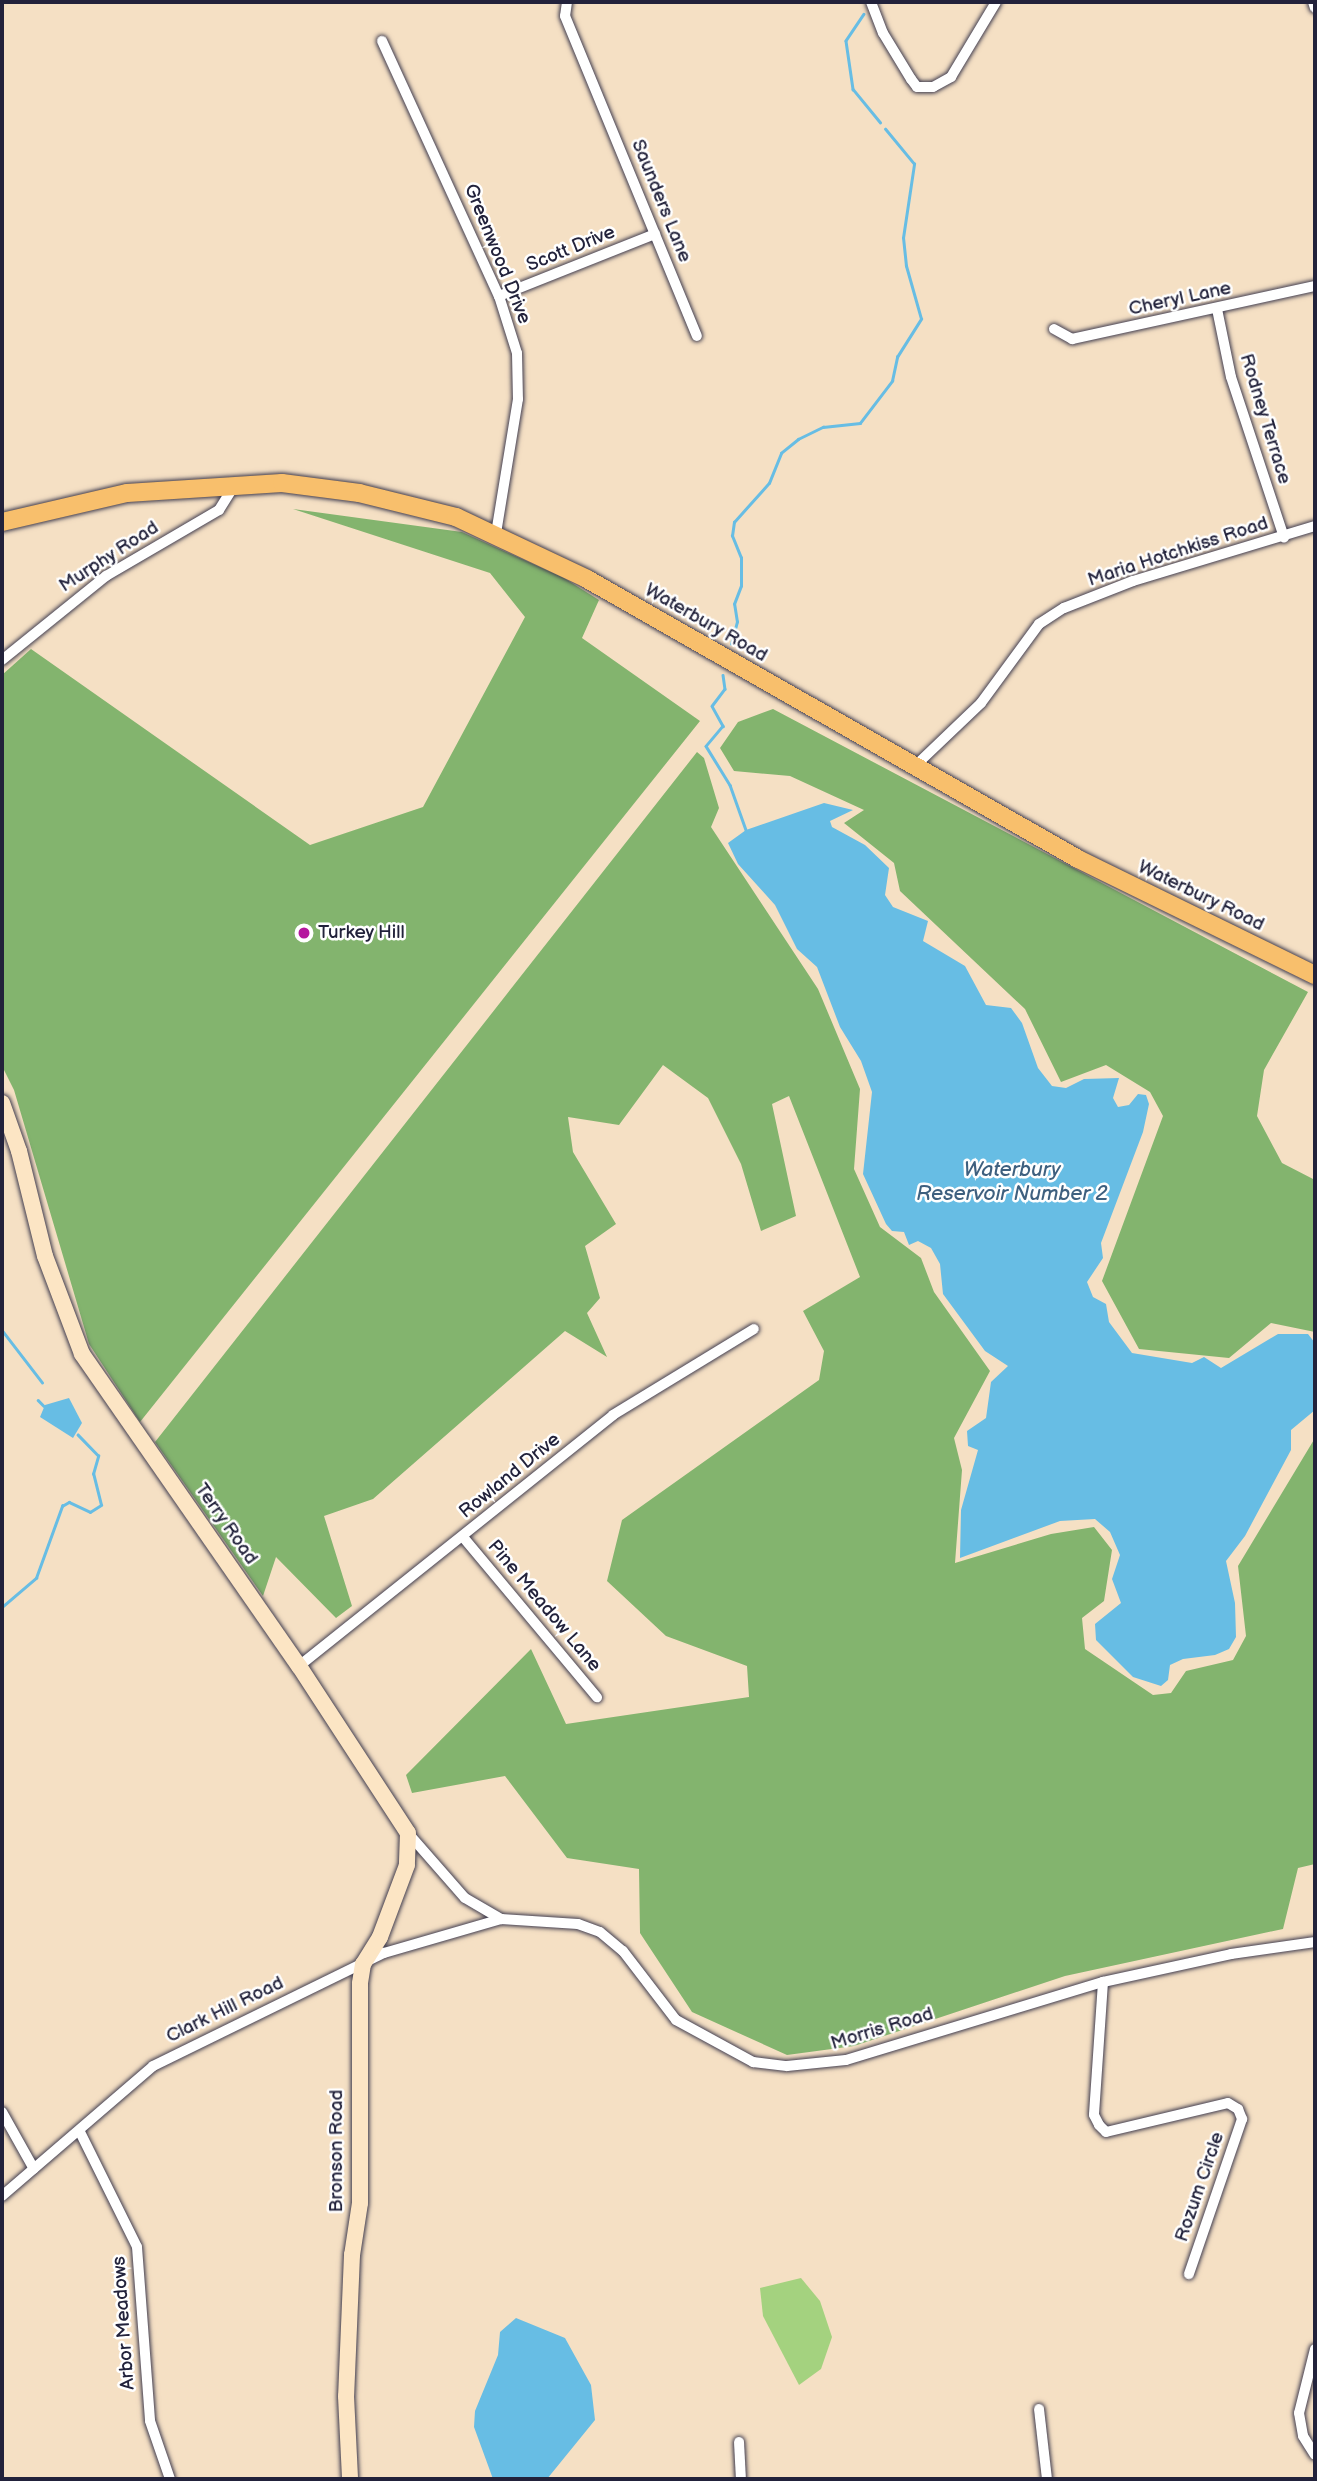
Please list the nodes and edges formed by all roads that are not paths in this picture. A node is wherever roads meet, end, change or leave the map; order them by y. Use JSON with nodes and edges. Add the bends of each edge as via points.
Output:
{"nodes":[{"id":1,"x":566,"y":2,"type":"edge"},
{"id":2,"x":871,"y":2,"type":"edge"},
{"id":3,"x":996,"y":2,"type":"edge"},
{"id":4,"x":1313,"y":2,"type":"edge"},
{"id":5,"x":1315,"y":8,"type":"edge"},
{"id":6,"x":382,"y":41,"type":"dead end"},
{"id":7,"x":656,"y":234,"type":"junction"},
{"id":8,"x":1315,"y":286,"type":"edge"},
{"id":9,"x":499,"y":296,"type":"junction"},
{"id":10,"x":1217,"y":309,"type":"junction"},
{"id":11,"x":1054,"y":329,"type":"dead end"},
{"id":12,"x":696,"y":336,"type":"dead end"},
{"id":13,"x":234,"y":486,"type":"junction"},
{"id":14,"x":2,"y":522,"type":"edge"},
{"id":15,"x":1315,"y":526,"type":"edge"},
{"id":16,"x":496,"y":534,"type":"junction"},
{"id":17,"x":1284,"y":537,"type":"junction"},
{"id":18,"x":2,"y":660,"type":"edge"},
{"id":19,"x":913,"y":768,"type":"junction"},
{"id":20,"x":1315,"y":975,"type":"edge"},
{"id":21,"x":2,"y":1103,"type":"edge"},
{"id":22,"x":754,"y":1329,"type":"dead end"},
{"id":23,"x":463,"y":1538,"type":"junction"},
{"id":24,"x":299,"y":1666,"type":"junction"},
{"id":25,"x":597,"y":1697,"type":"dead end"},
{"id":26,"x":408,"y":1833,"type":"junction"},
{"id":27,"x":501,"y":1919,"type":"junction"},
{"id":28,"x":1315,"y":1942,"type":"edge"},
{"id":29,"x":363,"y":1964,"type":"junction"},
{"id":30,"x":1103,"y":1982,"type":"junction"},
{"id":31,"x":2,"y":2112,"type":"edge"},
{"id":32,"x":80,"y":2132,"type":"junction"},
{"id":33,"x":34,"y":2169,"type":"junction"},
{"id":34,"x":2,"y":2196,"type":"edge"},
{"id":35,"x":1189,"y":2274,"type":"dead end"},
{"id":36,"x":1315,"y":2348,"type":"edge"},
{"id":37,"x":1039,"y":2409,"type":"dead end"},
{"id":38,"x":738,"y":2442,"type":"dead end"},
{"id":39,"x":1315,"y":2455,"type":"edge"},
{"id":40,"x":170,"y":2479,"type":"edge"},
{"id":41,"x":350,"y":2479,"type":"edge"},
{"id":42,"x":741,"y":2479,"type":"edge"},
{"id":43,"x":1047,"y":2479,"type":"edge"}],
"edges":[{"from":1,"to":7,"type":"street","name":"Saunders Lane","via":[[565,16]]},
{"from":2,"to":3,"type":"street","via":[[883,33],[917,87],[933,87],[951,78]]},
{"from":4,"to":5,"type":"street"},
{"from":6,"to":9,"type":"street","name":"Greenwood Drive"},
{"from":7,"to":9,"type":"street","name":"Scott Drive"},
{"from":7,"to":12,"type":"street","name":"Saunders Lane"},
{"from":8,"to":10,"type":"street","name":"Cheryl Lane"},
{"from":9,"to":16,"type":"street","name":"Greenwood Drive","via":[[517,353],[518,399]]},
{"from":10,"to":11,"type":"street","name":"Cheryl Lane","via":[[1072,339]]},
{"from":10,"to":17,"type":"street","name":"Rodney Terrace","via":[[1231,377]]},
{"from":13,"to":14,"type":"main road","name":"Waterbury Road","via":[[127,493]]},
{"from":13,"to":16,"type":"main road","name":"Waterbury Road","via":[[282,483],[359,493],[456,517]]},
{"from":13,"to":18,"type":"street","name":"Murphy Road","via":[[219,510],[106,576]]},
{"from":15,"to":17,"type":"street","name":"Maria Hotchkiss Road"},
{"from":16,"to":19,"type":"main road","name":"Waterbury Road","via":[[587,579]]},
{"from":17,"to":19,"type":"street","name":"Maria Hotchkiss Road","via":[[1133,581],[1064,608],[1039,624],[981,703]]},
{"from":19,"to":20,"type":"main road","name":"Waterbury Road","via":[[1078,859]]},
{"from":21,"to":24,"type":"street","name":"Terry Road","via":[[45,1256],[82,1354]]},
{"from":22,"to":23,"type":"street","name":"Rowland Drive","via":[[613,1415]]},
{"from":23,"to":24,"type":"street","name":"Rowland Drive"},
{"from":23,"to":25,"type":"street","name":"Pine Meadow Lane"},
{"from":24,"to":26,"type":"street","name":"Terry Road"},
{"from":26,"to":27,"type":"street","name":"Terry Road","via":[[465,1898]]},
{"from":26,"to":29,"type":"street","name":"Bronson Road","via":[[407,1865],[380,1937]]},
{"from":27,"to":29,"type":"street","name":"Clark Hill Road","via":[[384,1953]]},
{"from":27,"to":30,"type":"street","name":"Morris Road","via":[[578,1924],[600,1932],[623,1951],[676,2020],[753,2062],[787,2067],[846,2060]]},
{"from":28,"to":30,"type":"street","name":"Morris Road","via":[[1231,1954]]},
{"from":29,"to":32,"type":"street","name":"Clark Hill Road","via":[[153,2066]]},
{"from":29,"to":41,"type":"street","name":"Bronson Road","via":[[358,2072],[360,2203],[352,2255],[346,2396]]},
{"from":30,"to":35,"type":"street","name":"Rozum Circle","via":[[1094,2115],[1106,2132],[1228,2103],[1238,2109],[1241,2119]]},
{"from":31,"to":33,"type":"street"},
{"from":32,"to":33,"type":"street","name":"Clark Hill Road","via":[[55,2146]]},
{"from":32,"to":40,"type":"street","name":"Arbor Meadows","via":[[137,2247],[150,2421]]},
{"from":33,"to":34,"type":"street","name":"Clark Hill Road"},
{"from":36,"to":39,"type":"street","via":[[1299,2413],[1303,2436]]},
{"from":37,"to":43,"type":"street"},
{"from":38,"to":42,"type":"street"}]}
